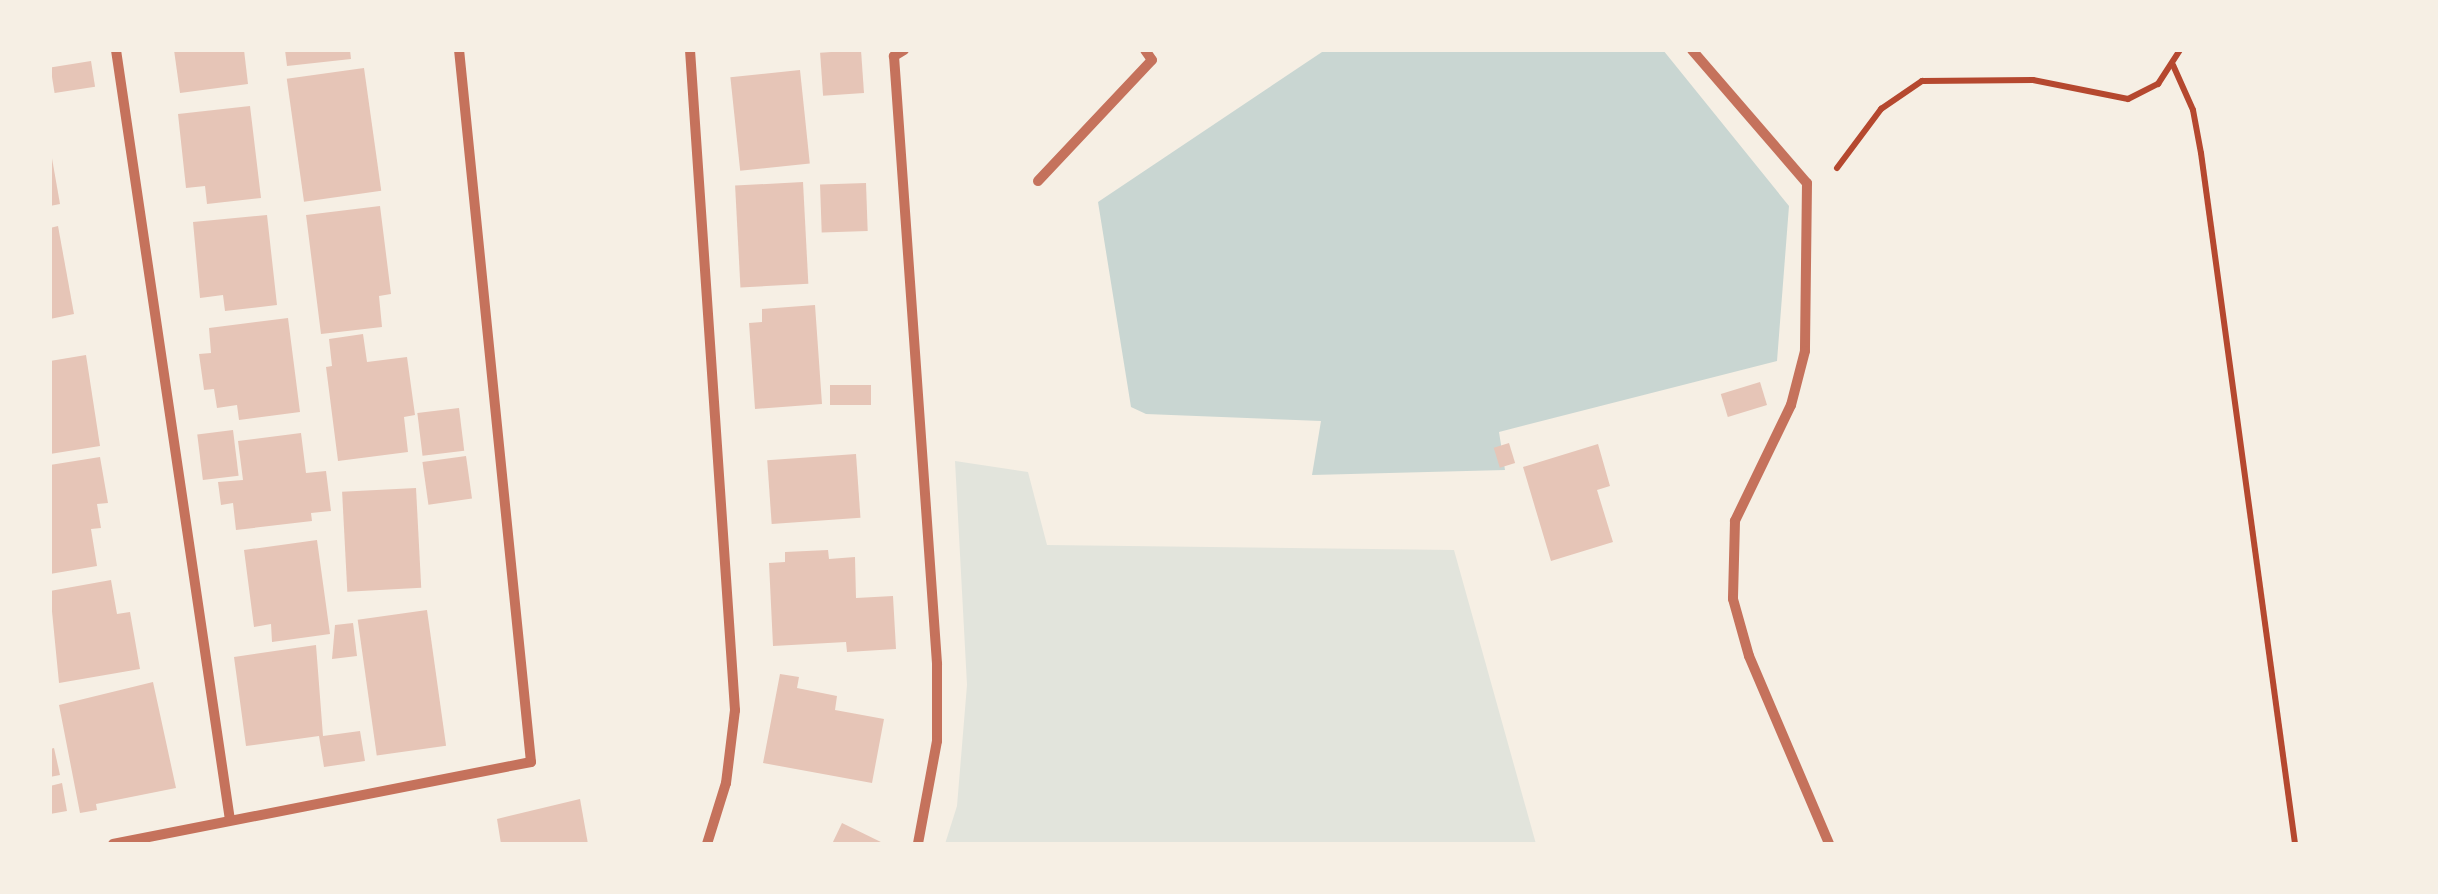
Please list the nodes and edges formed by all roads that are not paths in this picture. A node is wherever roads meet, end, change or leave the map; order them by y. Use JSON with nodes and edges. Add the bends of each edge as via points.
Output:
{"nodes":[{"id":1,"x":116,"y":50,"type":"edge"},
{"id":2,"x":459,"y":50,"type":"edge"},
{"id":3,"x":690,"y":50,"type":"edge"},
{"id":4,"x":904,"y":50,"type":"edge"},
{"id":5,"x":1145,"y":50,"type":"edge"},
{"id":6,"x":1692,"y":50,"type":"edge"},
{"id":7,"x":1038,"y":181,"type":"dead end"},
{"id":8,"x":230,"y":820,"type":"junction"},
{"id":9,"x":113,"y":844,"type":"edge"},
{"id":10,"x":707,"y":844,"type":"edge"},
{"id":11,"x":918,"y":844,"type":"edge"},
{"id":12,"x":1829,"y":844,"type":"edge"}],
"edges":[{"from":1,"to":8,"type":"street"},
{"from":2,"to":8,"type":"street","via":[[531,762]]},
{"from":3,"to":10,"type":"street","via":[[735,710],[726,783]]},
{"from":4,"to":11,"type":"street","via":[[894,56],[937,664],[937,741]]},
{"from":5,"to":7,"type":"street","via":[[1152,60]]},
{"from":6,"to":12,"type":"street","via":[[1731,103],[1807,183],[1805,351],[1791,405],[1735,521],[1733,598],[1748,656]]},
{"from":8,"to":9,"type":"street"}]}
